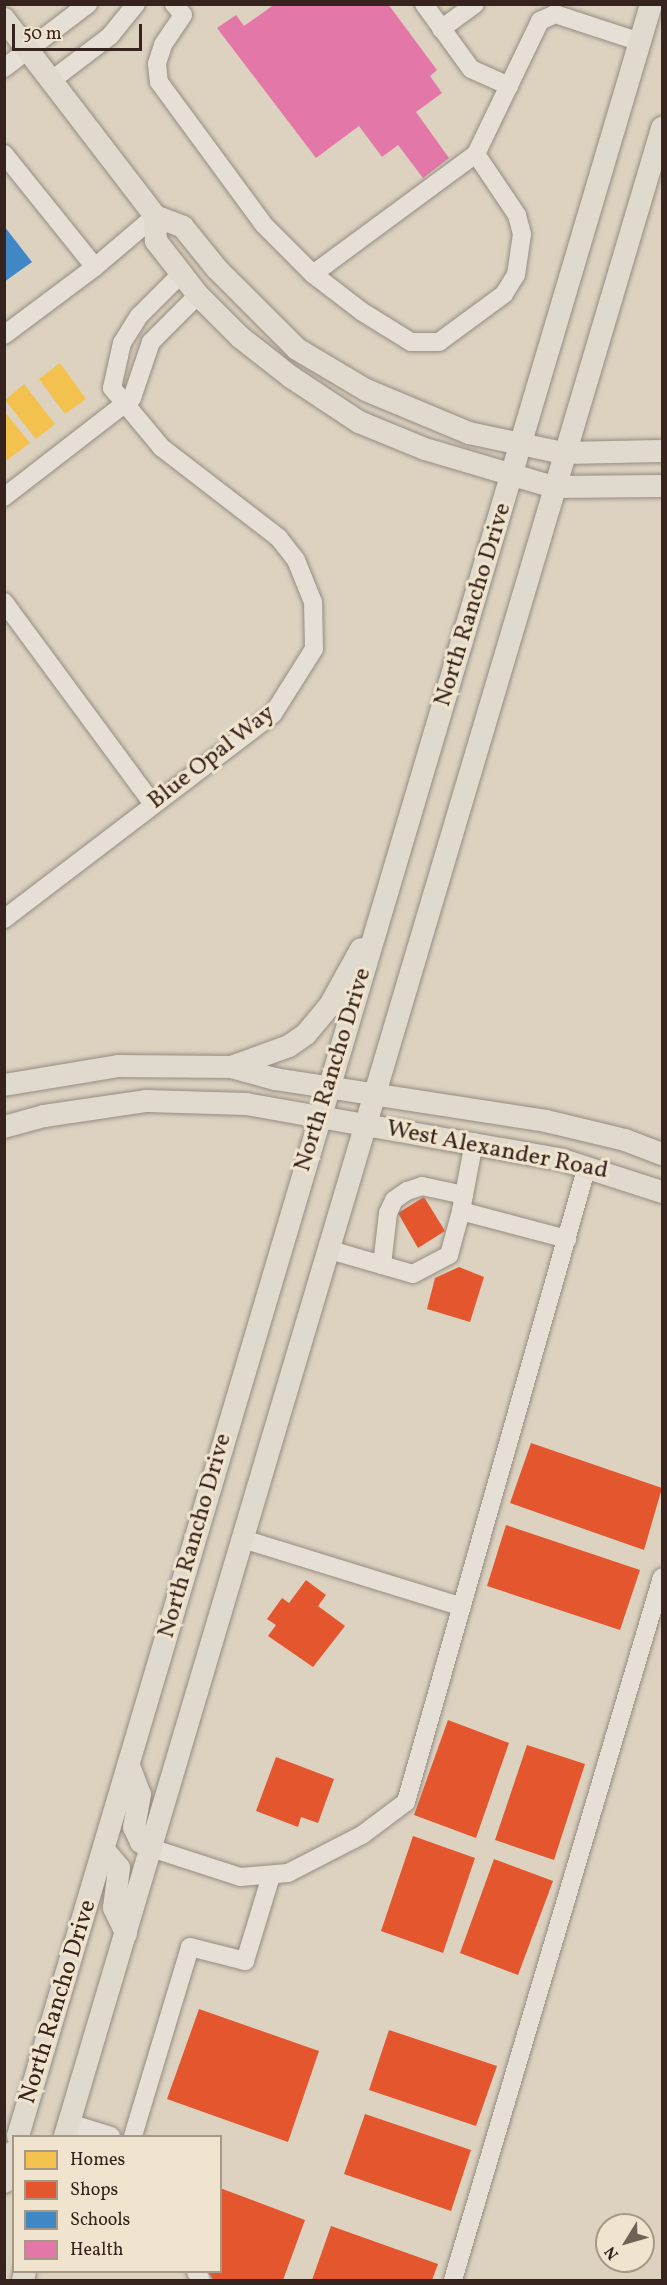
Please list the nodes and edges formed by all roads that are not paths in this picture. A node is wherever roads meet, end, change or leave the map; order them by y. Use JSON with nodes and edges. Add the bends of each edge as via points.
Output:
{"nodes":[{"id":1,"x":136,"y":4,"type":"edge"},
{"id":2,"x":424,"y":4,"type":"edge"},
{"id":3,"x":475,"y":4,"type":"edge"},
{"id":4,"x":651,"y":4,"type":"edge"},
{"id":5,"x":85,"y":5,"type":"edge"},
{"id":6,"x":179,"y":10,"type":"edge"},
{"id":7,"x":4,"y":19,"type":"edge"},
{"id":8,"x":441,"y":29,"type":"junction"},
{"id":9,"x":640,"y":42,"type":"junction"},
{"id":10,"x":28,"y":50,"type":"junction"},
{"id":11,"x":4,"y":68,"type":"edge"},
{"id":12,"x":52,"y":80,"type":"junction"},
{"id":13,"x":509,"y":86,"type":"junction"},
{"id":14,"x":663,"y":128,"type":"edge"},
{"id":15,"x":4,"y":154,"type":"edge"},
{"id":16,"x":476,"y":154,"type":"junction"},
{"id":17,"x":656,"y":175,"type":"edge"},
{"id":18,"x":155,"y":216,"type":"junction"},
{"id":19,"x":95,"y":267,"type":"junction"},
{"id":20,"x":181,"y":274,"type":"junction"},
{"id":21,"x":314,"y":274,"type":"junction"},
{"id":22,"x":198,"y":295,"type":"junction"},
{"id":23,"x":4,"y":334,"type":"edge"},
{"id":24,"x":114,"y":366,"type":"junction"},
{"id":25,"x":140,"y":370,"type":"junction"},
{"id":26,"x":127,"y":401,"type":"junction"},
{"id":27,"x":522,"y":444,"type":"junction"},
{"id":28,"x":663,"y":452,"type":"edge"},
{"id":29,"x":563,"y":453,"type":"junction"},
{"id":30,"x":513,"y":476,"type":"junction"},
{"id":31,"x":663,"y":486,"type":"edge"},
{"id":32,"x":553,"y":487,"type":"junction"},
{"id":33,"x":4,"y":496,"type":"edge"},
{"id":34,"x":4,"y":602,"type":"edge"},
{"id":35,"x":153,"y":804,"type":"junction"},
{"id":36,"x":381,"y":912,"type":"junction"},
{"id":37,"x":4,"y":919,"type":"edge"},
{"id":38,"x":231,"y":1067,"type":"junction"},
{"id":39,"x":4,"y":1085,"type":"edge"},
{"id":40,"x":330,"y":1088,"type":"junction"},
{"id":41,"x":374,"y":1095,"type":"junction"},
{"id":42,"x":321,"y":1118,"type":"junction"},
{"id":43,"x":364,"y":1125,"type":"junction"},
{"id":44,"x":4,"y":1127,"type":"edge"},
{"id":45,"x":474,"y":1142,"type":"junction"},
{"id":46,"x":663,"y":1154,"type":"edge"},
{"id":47,"x":588,"y":1166,"type":"junction"},
{"id":48,"x":663,"y":1177,"type":"edge"},
{"id":49,"x":663,"y":1192,"type":"edge"},
{"id":50,"x":462,"y":1203,"type":"junction"},
{"id":51,"x":567,"y":1239,"type":"junction"},
{"id":52,"x":330,"y":1250,"type":"junction"},
{"id":53,"x":382,"y":1264,"type":"junction"},
{"id":54,"x":243,"y":1539,"type":"junction"},
{"id":55,"x":663,"y":1577,"type":"edge"},
{"id":56,"x":462,"y":1607,"type":"junction"},
{"id":57,"x":129,"y":1766,"type":"junction"},
{"id":58,"x":151,"y":1848,"type":"junction"},
{"id":59,"x":104,"y":1850,"type":"junction"},
{"id":60,"x":270,"y":1876,"type":"junction"},
{"id":61,"x":126,"y":1933,"type":"junction"},
{"id":62,"x":67,"y":2129,"type":"edge"},
{"id":63,"x":18,"y":2135,"type":"edge"},
{"id":64,"x":105,"y":2135,"type":"edge"},
{"id":65,"x":134,"y":2135,"type":"edge"},
{"id":66,"x":12,"y":2158,"type":"edge"},
{"id":67,"x":4,"y":2182,"type":"edge"},
{"id":68,"x":453,"y":2280,"type":"edge"}],
"edges":[{"from":1,"to":12,"type":"street","via":[[110,36]]},
{"from":2,"to":8,"type":"street"},
{"from":3,"to":8,"type":"street"},
{"from":4,"to":9,"type":"main road","name":"North Rancho Drive"},
{"from":5,"to":10,"type":"street"},
{"from":6,"to":21,"type":"street","via":[[157,64],[159,82],[264,225]]},
{"from":7,"to":10,"type":"main road"},
{"from":8,"to":13,"type":"street","via":[[471,69]]},
{"from":9,"to":13,"type":"street","via":[[555,14],[540,21]]},
{"from":9,"to":27,"type":"main road","name":"North Rancho Drive"},
{"from":10,"to":11,"type":"street"},
{"from":10,"to":12,"type":"main road"},
{"from":12,"to":18,"type":"main road"},
{"from":13,"to":16,"type":"street"},
{"from":14,"to":17,"type":"main road","name":"North Rancho Drive"},
{"from":15,"to":19,"type":"street"},
{"from":16,"to":21,"type":"street"},
{"from":16,"to":21,"type":"street","via":[[517,215],[522,234],[516,275],[504,294],[439,342],[411,342],[361,311]]},
{"from":17,"to":29,"type":"main road","name":"North Rancho Drive"},
{"from":18,"to":19,"type":"street"},
{"from":18,"to":20,"type":"main road","via":[[156,241]]},
{"from":18,"to":27,"type":"main road","via":[[183,226],[267,323],[297,349],[336,374],[469,433]]},
{"from":19,"to":23,"type":"street"},
{"from":20,"to":22,"type":"main road"},
{"from":20,"to":24,"type":"street","name":"Blue Opal Way","via":[[139,316],[122,343]]},
{"from":22,"to":25,"type":"street","via":[[152,342]]},
{"from":22,"to":30,"type":"main road","via":[[248,344],[359,422],[425,450]]},
{"from":24,"to":25,"type":"street"},
{"from":24,"to":26,"type":"street","name":"Blue Opal Way","via":[[112,388],[118,399]]},
{"from":25,"to":26,"type":"street","via":[[137,389]]},
{"from":26,"to":33,"type":"street"},
{"from":26,"to":35,"type":"street","name":"Blue Opal Way","via":[[139,423],[162,448],[279,538],[296,560],[314,602],[314,649],[273,714]]},
{"from":27,"to":29,"type":"main road"},
{"from":27,"to":30,"type":"main road","name":"North Rancho Drive"},
{"from":28,"to":29,"type":"main road"},
{"from":29,"to":32,"type":"main road","name":"North Rancho Drive"},
{"from":30,"to":32,"type":"main road"},
{"from":30,"to":36,"type":"main road","name":"North Rancho Drive"},
{"from":31,"to":32,"type":"main road"},
{"from":32,"to":41,"type":"main road","name":"North Rancho Drive"},
{"from":34,"to":35,"type":"street"},
{"from":35,"to":37,"type":"street","name":"Blue Opal Way"},
{"from":36,"to":38,"type":"main road","via":[[329,1007],[306,1034],[289,1046]]},
{"from":36,"to":40,"type":"main road","name":"North Rancho Drive"},
{"from":38,"to":39,"type":"main road","via":[[119,1066]]},
{"from":38,"to":40,"type":"main road","name":"West Alexander Road"},
{"from":40,"to":41,"type":"main road","name":"West Alexander Road"},
{"from":40,"to":42,"type":"main road","name":"North Rancho Drive"},
{"from":41,"to":43,"type":"main road","name":"North Rancho Drive"},
{"from":41,"to":46,"type":"main road","name":"West Alexander Road","via":[[568,1125]]},
{"from":42,"to":43,"type":"main road","name":"West Alexander Road"},
{"from":42,"to":44,"type":"main road","name":"West Alexander Road","via":[[246,1104],[147,1101],[44,1116]]},
{"from":42,"to":57,"type":"main road","name":"North Rancho Drive"},
{"from":43,"to":45,"type":"main road","name":"West Alexander Road"},
{"from":43,"to":52,"type":"main road","name":"North Rancho Drive"},
{"from":45,"to":47,"type":"main road","name":"West Alexander Road"},
{"from":45,"to":50,"type":"street"},
{"from":47,"to":48,"type":"main road","via":[[606,1158]]},
{"from":47,"to":49,"type":"main road","name":"West Alexander Road"},
{"from":47,"to":51,"type":"street"},
{"from":50,"to":51,"type":"street"},
{"from":50,"to":53,"type":"street","via":[[449,1255],[413,1274]]},
{"from":50,"to":53,"type":"street","via":[[422,1186],[394,1200],[388,1214]]},
{"from":51,"to":56,"type":"street"},
{"from":52,"to":53,"type":"street"},
{"from":52,"to":54,"type":"main road","name":"North Rancho Drive"},
{"from":54,"to":56,"type":"street"},
{"from":54,"to":58,"type":"main road","name":"North Rancho Drive"},
{"from":55,"to":68,"type":"street"},
{"from":56,"to":60,"type":"street","via":[[406,1802],[362,1835],[288,1873]]},
{"from":57,"to":58,"type":"main road","via":[[140,1794],[134,1827],[141,1842]]},
{"from":57,"to":59,"type":"main road","name":"North Rancho Drive"},
{"from":58,"to":60,"type":"street","via":[[240,1876]]},
{"from":58,"to":61,"type":"main road","name":"North Rancho Drive"},
{"from":59,"to":61,"type":"main road","via":[[119,1868],[114,1908]]},
{"from":59,"to":63,"type":"main road","name":"North Rancho Drive"},
{"from":60,"to":65,"type":"street","via":[[244,1961],[190,1947]]},
{"from":61,"to":62,"type":"main road","name":"North Rancho Drive"},
{"from":62,"to":64,"type":"street"},
{"from":66,"to":67,"type":"main road"}]}
